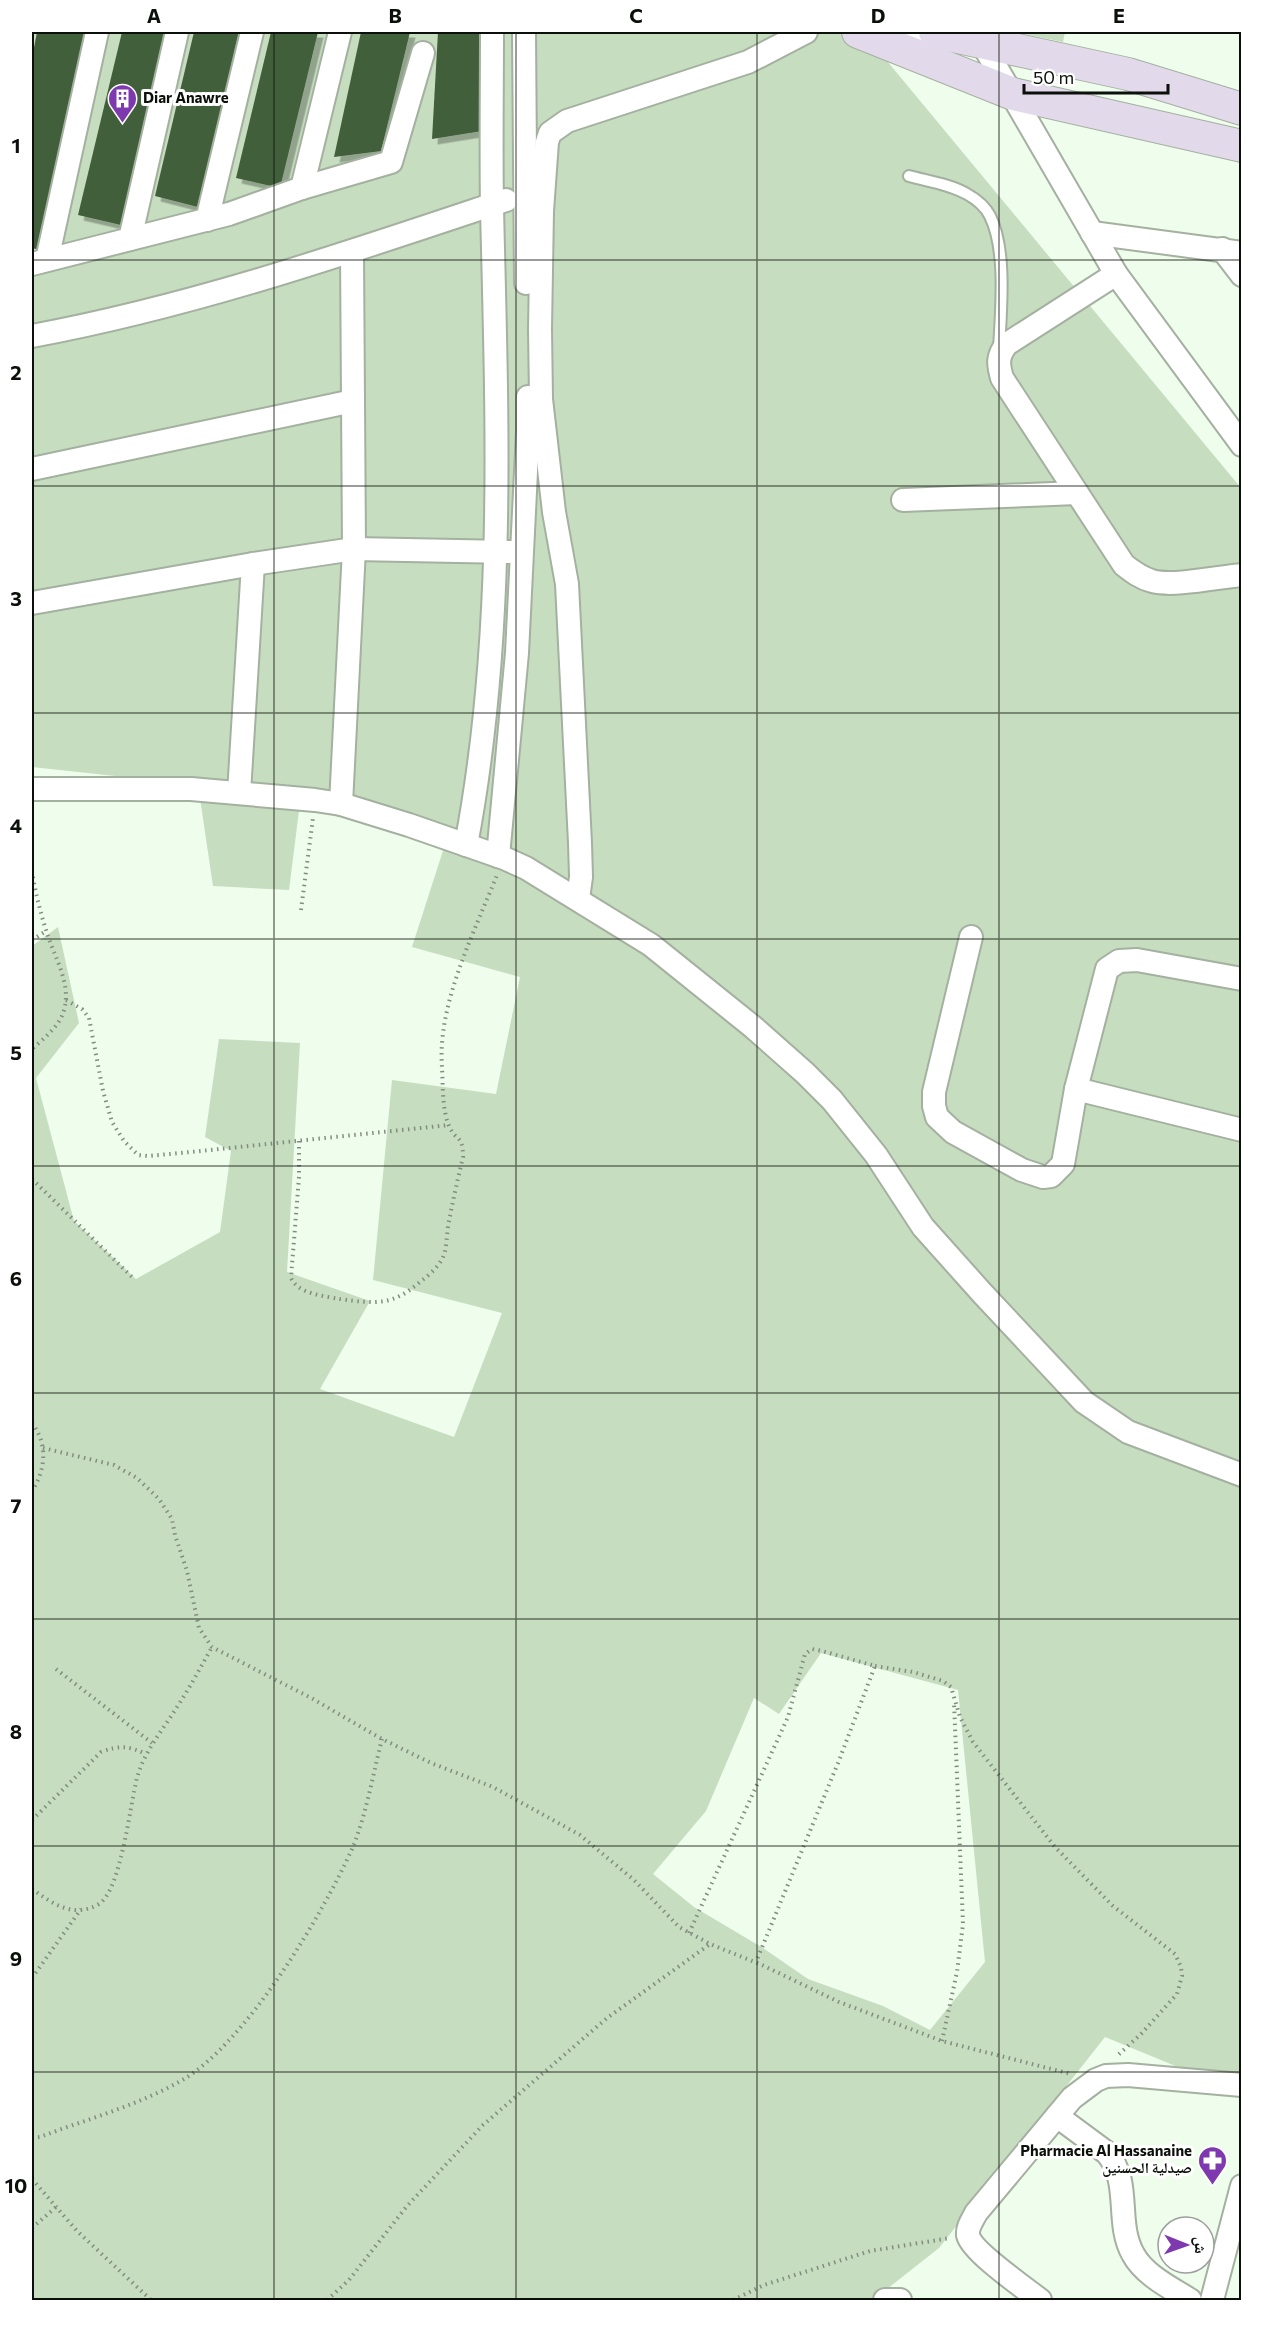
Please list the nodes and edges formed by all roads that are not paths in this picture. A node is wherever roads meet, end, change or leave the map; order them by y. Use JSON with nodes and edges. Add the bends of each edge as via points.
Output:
{"nodes":[{"id":1,"x":97,"y":32,"type":"edge"},
{"id":2,"x":177,"y":32,"type":"edge"},
{"id":3,"x":252,"y":32,"type":"edge"},
{"id":4,"x":340,"y":32,"type":"edge"},
{"id":5,"x":492,"y":32,"type":"edge"},
{"id":6,"x":524,"y":32,"type":"edge"},
{"id":7,"x":807,"y":32,"type":"edge"},
{"id":8,"x":858,"y":32,"type":"edge"},
{"id":9,"x":916,"y":32,"type":"edge"},
{"id":10,"x":935,"y":32,"type":"edge"},
{"id":11,"x":982,"y":43,"type":"junction"},
{"id":12,"x":423,"y":53,"type":"dead end"},
{"id":13,"x":937,"y":63,"type":"junction"},
{"id":14,"x":1013,"y":94,"type":"junction"},
{"id":15,"x":1242,"y":110,"type":"edge"},
{"id":16,"x":1242,"y":146,"type":"edge"},
{"id":17,"x":909,"y":176,"type":"dead end"},
{"id":18,"x":302,"y":188,"type":"junction"},
{"id":19,"x":525,"y":194,"type":"junction"},
{"id":20,"x":492,"y":205,"type":"junction"},
{"id":21,"x":207,"y":220,"type":"junction"},
{"id":22,"x":1092,"y":233,"type":"junction"},
{"id":23,"x":130,"y":240,"type":"junction"},
{"id":24,"x":1232,"y":251,"type":"edge"},
{"id":25,"x":352,"y":252,"type":"junction"},
{"id":26,"x":39,"y":262,"type":"edge"},
{"id":27,"x":1116,"y":274,"type":"junction"},
{"id":28,"x":1242,"y":275,"type":"edge"},
{"id":29,"x":32,"y":336,"type":"edge"},
{"id":30,"x":999,"y":353,"type":"junction"},
{"id":31,"x":353,"y":401,"type":"junction"},
{"id":32,"x":1242,"y":445,"type":"edge"},
{"id":33,"x":32,"y":469,"type":"edge"},
{"id":34,"x":1077,"y":493,"type":"junction"},
{"id":35,"x":903,"y":500,"type":"dead end"},
{"id":36,"x":354,"y":549,"type":"junction"},
{"id":37,"x":495,"y":552,"type":"junction"},
{"id":38,"x":523,"y":553,"type":"junction"},
{"id":39,"x":253,"y":564,"type":"junction"},
{"id":40,"x":1242,"y":575,"type":"edge"},
{"id":41,"x":32,"y":603,"type":"edge"},
{"id":42,"x":32,"y":789,"type":"edge"},
{"id":43,"x":239,"y":793,"type":"junction"},
{"id":44,"x":341,"y":804,"type":"junction"},
{"id":45,"x":466,"y":845,"type":"junction"},
{"id":46,"x":501,"y":857,"type":"junction"},
{"id":47,"x":578,"y":899,"type":"junction"},
{"id":48,"x":971,"y":937,"type":"dead end"},
{"id":49,"x":1242,"y":978,"type":"edge"},
{"id":50,"x":1076,"y":1089,"type":"junction"},
{"id":51,"x":1242,"y":1130,"type":"edge"},
{"id":52,"x":1242,"y":1475,"type":"edge"},
{"id":53,"x":1242,"y":2085,"type":"edge"},
{"id":54,"x":1058,"y":2116,"type":"junction"},
{"id":55,"x":1242,"y":2186,"type":"edge"},
{"id":56,"x":885,"y":2301,"type":"edge"},
{"id":57,"x":900,"y":2301,"type":"edge"},
{"id":58,"x":1040,"y":2301,"type":"edge"},
{"id":59,"x":1190,"y":2301,"type":"edge"},
{"id":60,"x":1212,"y":2301,"type":"edge"}],
"edges":[{"from":1,"to":26,"type":"street"},
{"from":2,"to":23,"type":"street"},
{"from":3,"to":21,"type":"street"},
{"from":4,"to":18,"type":"street"},
{"from":5,"to":20,"type":"street"},
{"from":6,"to":19,"type":"street"},
{"from":7,"to":47,"type":"street","via":[[748,62],[567,121],[550,133],[547,142],[542,211],[541,399],[571,635],[581,877]]},
{"from":8,"to":13,"type":"street"},
{"from":9,"to":13,"type":"street"},
{"from":10,"to":11,"type":"street"},
{"from":11,"to":14,"type":"street"},
{"from":11,"to":15,"type":"street","via":[[1128,74]]},
{"from":12,"to":18,"type":"street","via":[[391,162]]},
{"from":13,"to":14,"type":"street"},
{"from":14,"to":16,"type":"street"},
{"from":14,"to":22,"type":"street"},
{"from":17,"to":30,"type":"lane","via":[[965,192],[989,214],[1000,262]]},
{"from":18,"to":21,"type":"street"},
{"from":19,"to":20,"type":"street"},
{"from":19,"to":38,"type":"street","via":[[528,431]]},
{"from":20,"to":25,"type":"street"},
{"from":20,"to":37,"type":"street","via":[[498,423]]},
{"from":21,"to":23,"type":"street"},
{"from":22,"to":24,"type":"street"},
{"from":22,"to":27,"type":"street"},
{"from":23,"to":26,"type":"street"},
{"from":24,"to":28,"type":"street"},
{"from":25,"to":29,"type":"street","via":[[208,294]]},
{"from":25,"to":31,"type":"street"},
{"from":27,"to":30,"type":"street"},
{"from":27,"to":32,"type":"street"},
{"from":30,"to":34,"type":"street","via":[[1002,378]]},
{"from":31,"to":33,"type":"street"},
{"from":31,"to":36,"type":"street"},
{"from":34,"to":35,"type":"street"},
{"from":34,"to":40,"type":"street","via":[[1124,565],[1138,575],[1168,583]]},
{"from":36,"to":37,"type":"street"},
{"from":36,"to":39,"type":"street"},
{"from":36,"to":44,"type":"street"},
{"from":37,"to":38,"type":"street"},
{"from":37,"to":45,"type":"street","via":[[482,751]]},
{"from":38,"to":46,"type":"street"},
{"from":39,"to":41,"type":"street"},
{"from":39,"to":43,"type":"street"},
{"from":42,"to":43,"type":"street","via":[[191,789]]},
{"from":43,"to":44,"type":"street"},
{"from":44,"to":45,"type":"street"},
{"from":45,"to":46,"type":"street"},
{"from":46,"to":47,"type":"street"},
{"from":47,"to":52,"type":"street","via":[[651,945],[805,1073],[870,1147],[923,1227],[1084,1402],[1128,1432]]},
{"from":48,"to":50,"type":"street","via":[[934,1092],[937,1117],[953,1132],[1022,1170],[1052,1176],[1063,1164]]},
{"from":49,"to":50,"type":"street","via":[[1137,960],[1113,964],[1102,983]]},
{"from":50,"to":51,"type":"street"},
{"from":53,"to":54,"type":"street","via":[[1128,2075],[1098,2079],[1072,2098]]},
{"from":54,"to":58,"type":"street","via":[[976,2213],[968,2235],[989,2260]]},
{"from":54,"to":59,"type":"street","via":[[1113,2160],[1122,2184],[1126,2238],[1133,2256],[1148,2272]]},
{"from":55,"to":60,"type":"street"},
{"from":56,"to":57,"type":"street"}]}
